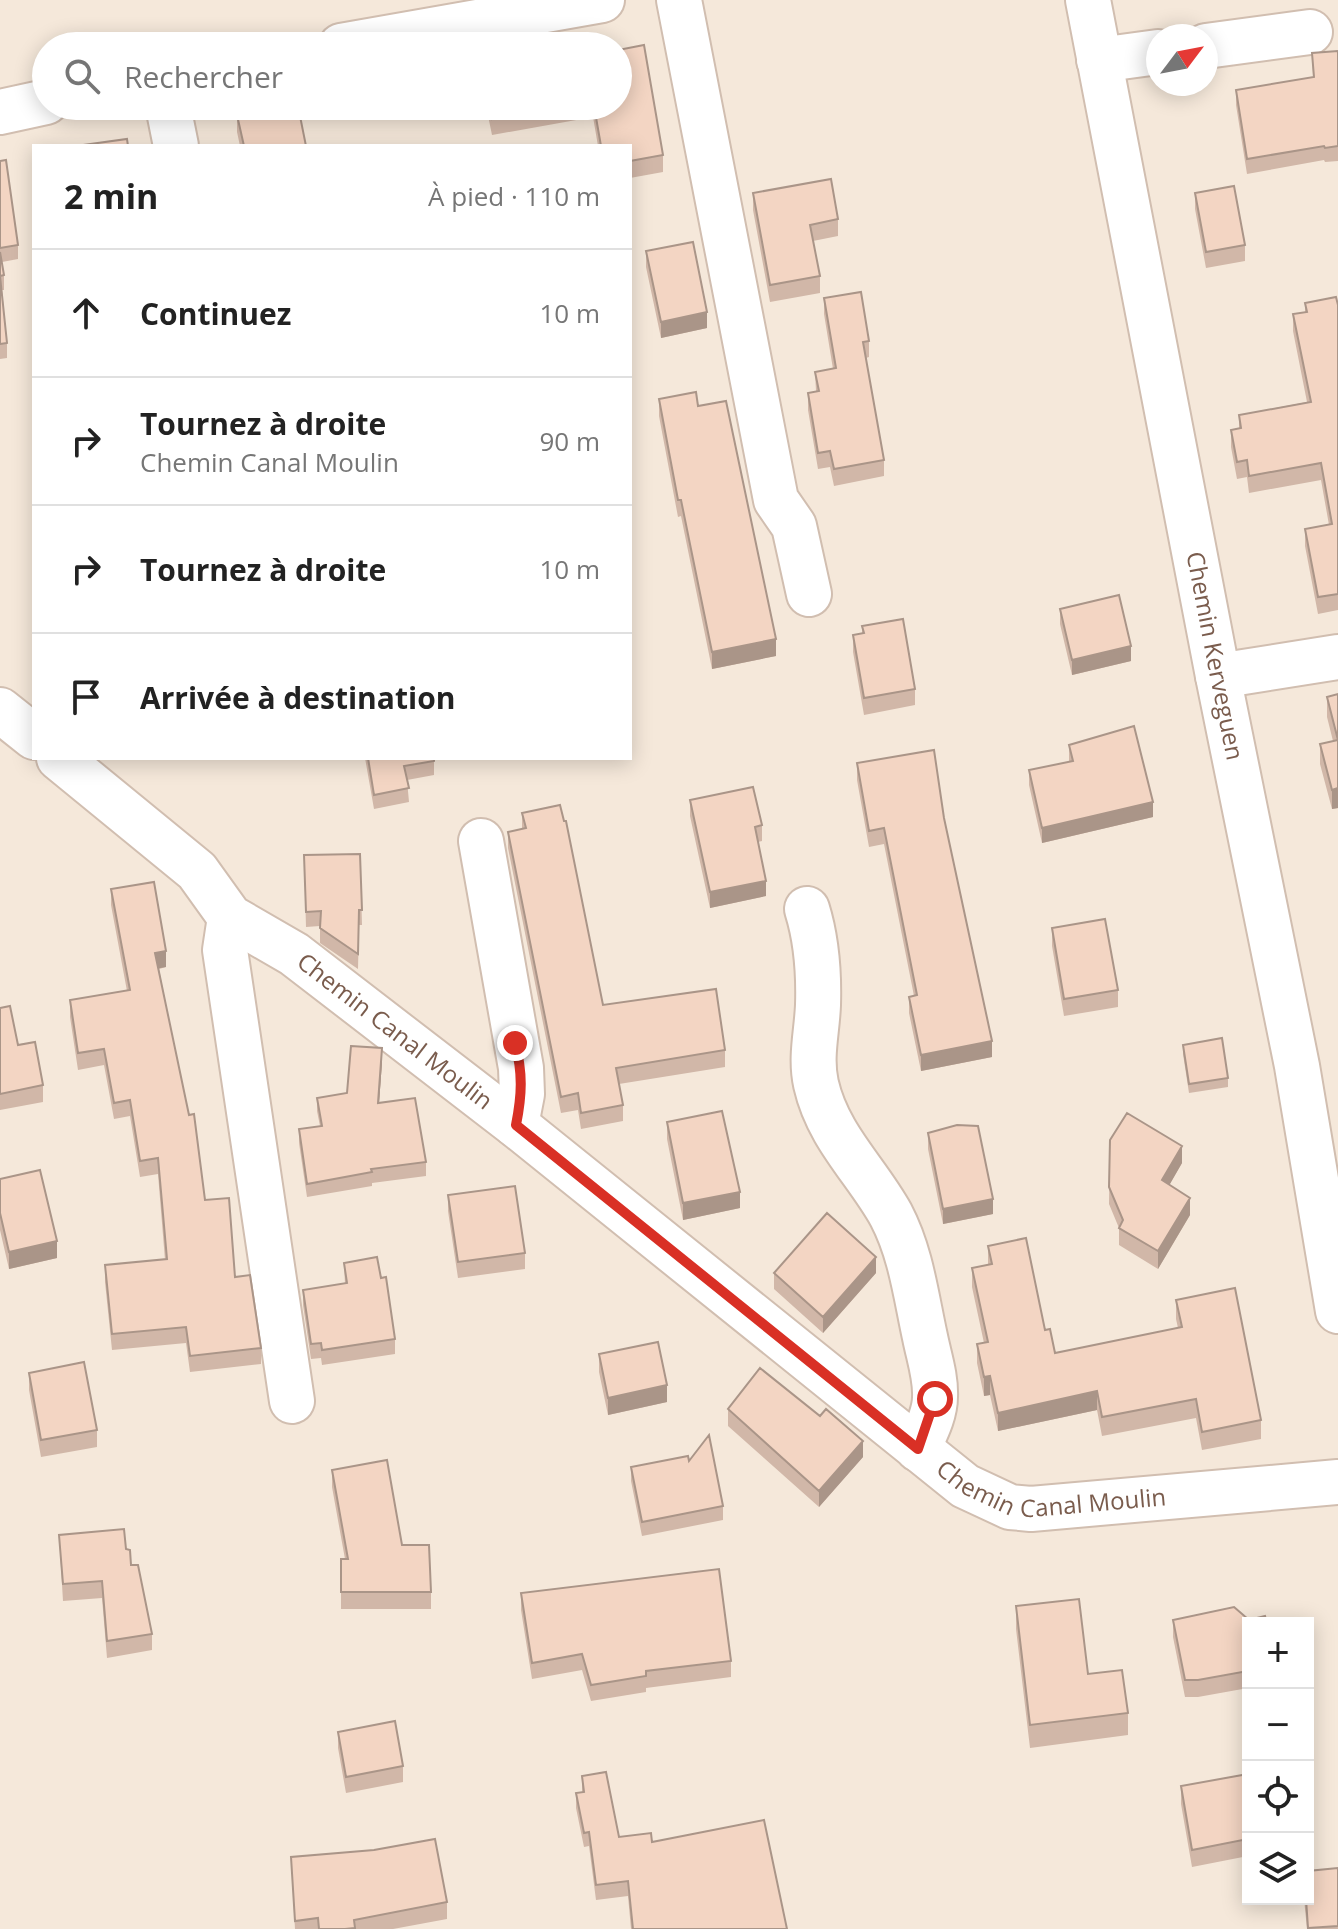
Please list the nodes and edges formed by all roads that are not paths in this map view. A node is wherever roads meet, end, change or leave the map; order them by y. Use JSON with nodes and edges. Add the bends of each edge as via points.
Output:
{"nodes":[{"id":1,"x":602,"y":0,"type":"edge"},
{"id":2,"x":679,"y":0,"type":"edge"},
{"id":3,"x":1088,"y":0,"type":"edge"},
{"id":4,"x":420,"y":32,"type":"edge"},
{"id":5,"x":1310,"y":32,"type":"dead end"},
{"id":6,"x":1218,"y":44,"type":"edge"},
{"id":7,"x":1146,"y":54,"type":"edge"},
{"id":8,"x":1099,"y":60,"type":"junction"},
{"id":9,"x":32,"y":105,"type":"edge"},
{"id":10,"x":0,"y":112,"type":"edge"},
{"id":11,"x":171,"y":120,"type":"edge"},
{"id":12,"x":176,"y":144,"type":"edge"},
{"id":13,"x":809,"y":594,"type":"dead end"},
{"id":14,"x":1338,"y":657,"type":"edge"},
{"id":15,"x":1218,"y":676,"type":"junction"},
{"id":16,"x":0,"y":710,"type":"edge"},
{"id":17,"x":32,"y":735,"type":"edge"},
{"id":18,"x":61,"y":760,"type":"edge"},
{"id":19,"x":481,"y":841,"type":"dead end"},
{"id":20,"x":807,"y":909,"type":"dead end"},
{"id":21,"x":230,"y":917,"type":"junction"},
{"id":22,"x":516,"y":1125,"type":"junction"},
{"id":23,"x":1338,"y":1311,"type":"edge"},
{"id":24,"x":292,"y":1401,"type":"dead end"},
{"id":25,"x":918,"y":1449,"type":"junction"},
{"id":26,"x":1338,"y":1482,"type":"edge"}],
"edges":[{"from":1,"to":4,"type":"street"},
{"from":2,"to":13,"type":"street","via":[[776,500],[794,526]]},
{"from":3,"to":8,"type":"street","name":"Chemin Kerveguen"},
{"from":5,"to":6,"type":"street"},
{"from":7,"to":8,"type":"street"},
{"from":8,"to":15,"type":"street","name":"Chemin Kerveguen"},
{"from":9,"to":10,"type":"street"},
{"from":11,"to":12,"type":"street"},
{"from":14,"to":15,"type":"street"},
{"from":15,"to":23,"type":"street","name":"Chemin Kerveguen","via":[[1297,1066]]},
{"from":16,"to":17,"type":"street"},
{"from":18,"to":21,"type":"street","name":"Chemin Canal Moulin","via":[[197,871]]},
{"from":19,"to":22,"type":"street","via":[[521,1068]]},
{"from":20,"to":25,"type":"street","via":[[818,958],[816,1083],[828,1119],[891,1215],[906,1249],[933,1377],[935,1399]]},
{"from":21,"to":22,"type":"street","name":"Chemin Canal Moulin","via":[[294,954]]},
{"from":21,"to":24,"type":"street","via":[[225,950]]},
{"from":22,"to":25,"type":"street","name":"Chemin Canal Moulin"},
{"from":25,"to":26,"type":"street","name":"Chemin Canal Moulin","via":[[965,1486],[1010,1507],[1031,1509]]}]}
